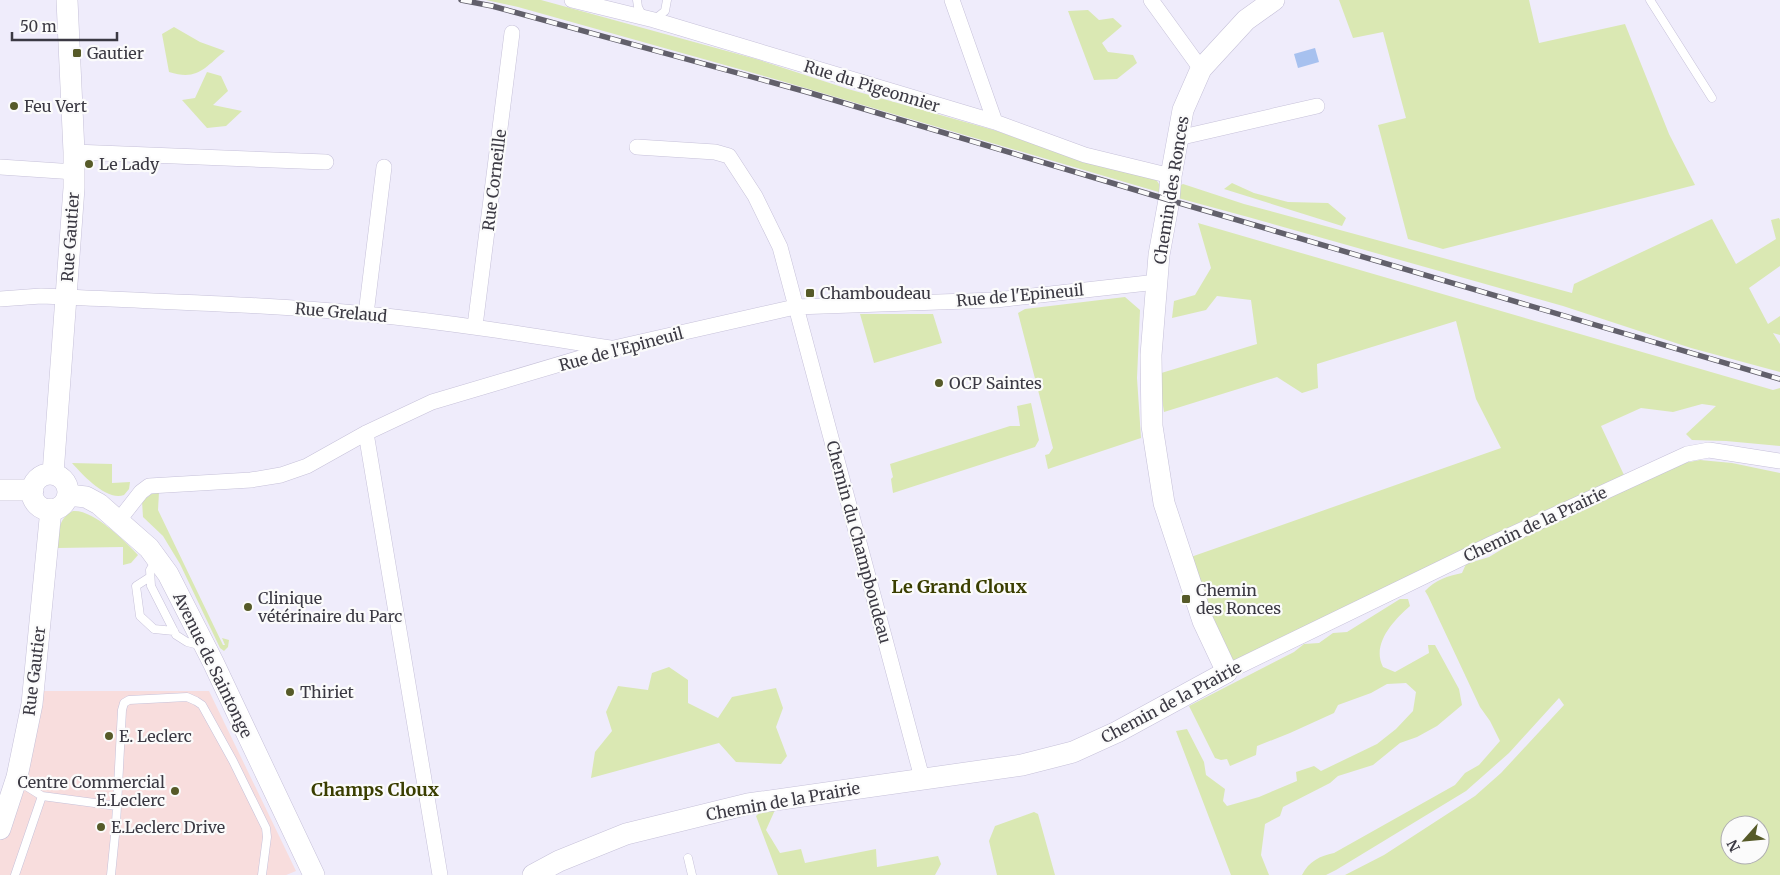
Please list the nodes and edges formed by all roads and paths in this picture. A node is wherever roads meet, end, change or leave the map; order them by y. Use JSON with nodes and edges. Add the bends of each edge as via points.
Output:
{"nodes":[{"id":1,"x":67,"y":0,"type":"edge"},
{"id":2,"x":572,"y":0,"type":"edge"},
{"id":3,"x":637,"y":0,"type":"edge"},
{"id":4,"x":667,"y":0,"type":"edge"},
{"id":5,"x":952,"y":0,"type":"edge"},
{"id":6,"x":1151,"y":0,"type":"edge"},
{"id":7,"x":1274,"y":0,"type":"edge"},
{"id":8,"x":1650,"y":0,"type":"edge"},
{"id":9,"x":649,"y":19,"type":"junction"},
{"id":10,"x":512,"y":33,"type":"dead end"},
{"id":11,"x":1201,"y":69,"type":"junction"},
{"id":12,"x":1712,"y":98,"type":"dead end"},
{"id":13,"x":1317,"y":106,"type":"dead end"},
{"id":14,"x":994,"y":122,"type":"junction"},
{"id":15,"x":1178,"y":138,"type":"junction"},
{"id":16,"x":637,"y":147,"type":"dead end"},
{"id":17,"x":74,"y":162,"type":"junction"},
{"id":18,"x":326,"y":162,"type":"dead end"},
{"id":19,"x":384,"y":166,"type":"dead end"},
{"id":20,"x":0,"y":167,"type":"edge"},
{"id":21,"x":1171,"y":176,"type":"junction"},
{"id":22,"x":1157,"y":282,"type":"junction"},
{"id":23,"x":66,"y":296,"type":"junction"},
{"id":24,"x":0,"y":299,"type":"edge"},
{"id":25,"x":796,"y":307,"type":"junction"},
{"id":26,"x":366,"y":314,"type":"junction"},
{"id":27,"x":475,"y":326,"type":"junction"},
{"id":28,"x":614,"y":348,"type":"junction"},
{"id":29,"x":366,"y":433,"type":"junction"},
{"id":30,"x":1780,"y":461,"type":"edge"},
{"id":31,"x":53,"y":474,"type":"junction"},
{"id":32,"x":0,"y":490,"type":"edge"},
{"id":33,"x":33,"y":490,"type":"junction"},
{"id":34,"x":68,"y":495,"type":"junction"},
{"id":35,"x":51,"y":510,"type":"junction"},
{"id":36,"x":119,"y":520,"type":"junction"},
{"id":37,"x":154,"y":568,"type":"junction"},
{"id":38,"x":174,"y":630,"type":"junction"},
{"id":39,"x":205,"y":646,"type":"junction"},
{"id":40,"x":1227,"y":672,"type":"junction"},
{"id":41,"x":17,"y":777,"type":"junction"},
{"id":42,"x":922,"y":778,"type":"junction"},
{"id":43,"x":42,"y":796,"type":"junction"},
{"id":44,"x":117,"y":806,"type":"junction"},
{"id":45,"x":116,"y":823,"type":"dead end"},
{"id":46,"x":0,"y":829,"type":"edge"},
{"id":47,"x":115,"y":835,"type":"dead end"},
{"id":48,"x":688,"y":858,"type":"dead end"},
{"id":49,"x":15,"y":875,"type":"edge"},
{"id":50,"x":111,"y":875,"type":"edge"},
{"id":51,"x":262,"y":875,"type":"edge"},
{"id":52,"x":314,"y":875,"type":"edge"},
{"id":53,"x":440,"y":875,"type":"edge"},
{"id":54,"x":533,"y":875,"type":"edge"},
{"id":55,"x":692,"y":875,"type":"edge"}],
"edges":[{"from":1,"to":17,"type":"street","name":"Rue Gautier"},
{"from":2,"to":9,"type":"street","name":"Rue du Pigeonnier"},
{"from":3,"to":9,"type":"lane","via":[[638,7]]},
{"from":4,"to":9,"type":"lane","via":[[665,11]]},
{"from":5,"to":14,"type":"street"},
{"from":6,"to":11,"type":"street"},
{"from":7,"to":11,"type":"street","name":"Chemin des Ronces","via":[[1246,20]]},
{"from":8,"to":12,"type":"lane"},
{"from":9,"to":14,"type":"street","name":"Rue du Pigeonnier"},
{"from":10,"to":27,"type":"street","name":"Rue Corneille"},
{"from":11,"to":15,"type":"street","name":"Chemin des Ronces","via":[[1184,110]]},
{"from":13,"to":15,"type":"street"},
{"from":14,"to":21,"type":"street","name":"Rue du Pigeonnier","via":[[1085,155]]},
{"from":15,"to":21,"type":"street","name":"Chemin des Ronces"},
{"from":16,"to":25,"type":"street","name":"Chemin du Champboudeau","via":[[716,152],[729,156],[755,196],[780,247]]},
{"from":17,"to":18,"type":"street"},
{"from":17,"to":20,"type":"street"},
{"from":17,"to":23,"type":"street","name":"Rue Gautier"},
{"from":19,"to":26,"type":"street"},
{"from":21,"to":22,"type":"street","name":"Chemin des Ronces"},
{"from":22,"to":25,"type":"street","name":"Rue de l'Epineuil","via":[[996,300]]},
{"from":22,"to":40,"type":"street","name":"Chemin des Ronces","via":[[1151,355],[1152,426],[1164,504],[1203,621]]},
{"from":23,"to":24,"type":"street","name":"Rue Grelaud"},
{"from":23,"to":26,"type":"street","name":"Rue Grelaud","via":[[278,306]]},
{"from":23,"to":31,"type":"street","name":"Rue Gautier"},
{"from":25,"to":28,"type":"street","name":"Rue de l'Epineuil"},
{"from":25,"to":42,"type":"street","name":"Chemin du Champboudeau"},
{"from":26,"to":27,"type":"street","name":"Rue Grelaud"},
{"from":27,"to":28,"type":"street","name":"Rue Grelaud"},
{"from":28,"to":29,"type":"street","name":"Rue de l'Epineuil","via":[[432,402]]},
{"from":29,"to":36,"type":"street","name":"Rue de l'Epineuil","via":[[307,466],[281,475],[149,486]]},
{"from":29,"to":53,"type":"street"},
{"from":30,"to":40,"type":"street","name":"Chemin de la Prairie","via":[[1726,451],[1687,454],[1498,540]]},
{"from":31,"to":33,"type":"street","via":[[39,478]]},
{"from":31,"to":34,"type":"street","via":[[65,482]]},
{"from":32,"to":33,"type":"street"},
{"from":33,"to":35,"type":"street","via":[[37,504]]},
{"from":34,"to":35,"type":"street","via":[[60,507]]},
{"from":34,"to":36,"type":"street","name":"Avenue de Saintonge","via":[[86,497]]},
{"from":35,"to":41,"type":"street","name":"Rue Gautier","via":[[35,678]]},
{"from":36,"to":37,"type":"street","name":"Avenue de Saintonge","via":[[149,548]]},
{"from":37,"to":38,"type":"lane","via":[[151,586]]},
{"from":37,"to":38,"type":"lane","via":[[136,586],[140,616],[154,629]]},
{"from":37,"to":39,"type":"street","name":"Avenue de Saintonge","via":[[175,587]]},
{"from":38,"to":39,"type":"lane","via":[[176,636],[187,642]]},
{"from":39,"to":52,"type":"street","name":"Avenue de Saintonge"},
{"from":40,"to":42,"type":"street","name":"Chemin de la Prairie","via":[[1117,732],[1073,752],[1022,765]]},
{"from":41,"to":43,"type":"lane"},
{"from":41,"to":46,"type":"street","name":"Rue Gautier"},
{"from":42,"to":54,"type":"street","name":"Chemin de la Prairie","via":[[748,804],[626,834]]},
{"from":43,"to":44,"type":"lane"},
{"from":43,"to":49,"type":"lane"},
{"from":44,"to":45,"type":"lane"},
{"from":44,"to":51,"type":"lane","via":[[124,703],[129,700],[187,697],[196,701],[202,705],[261,814],[267,837]]},
{"from":47,"to":50,"type":"lane"},
{"from":48,"to":55,"type":"lane"}]}
